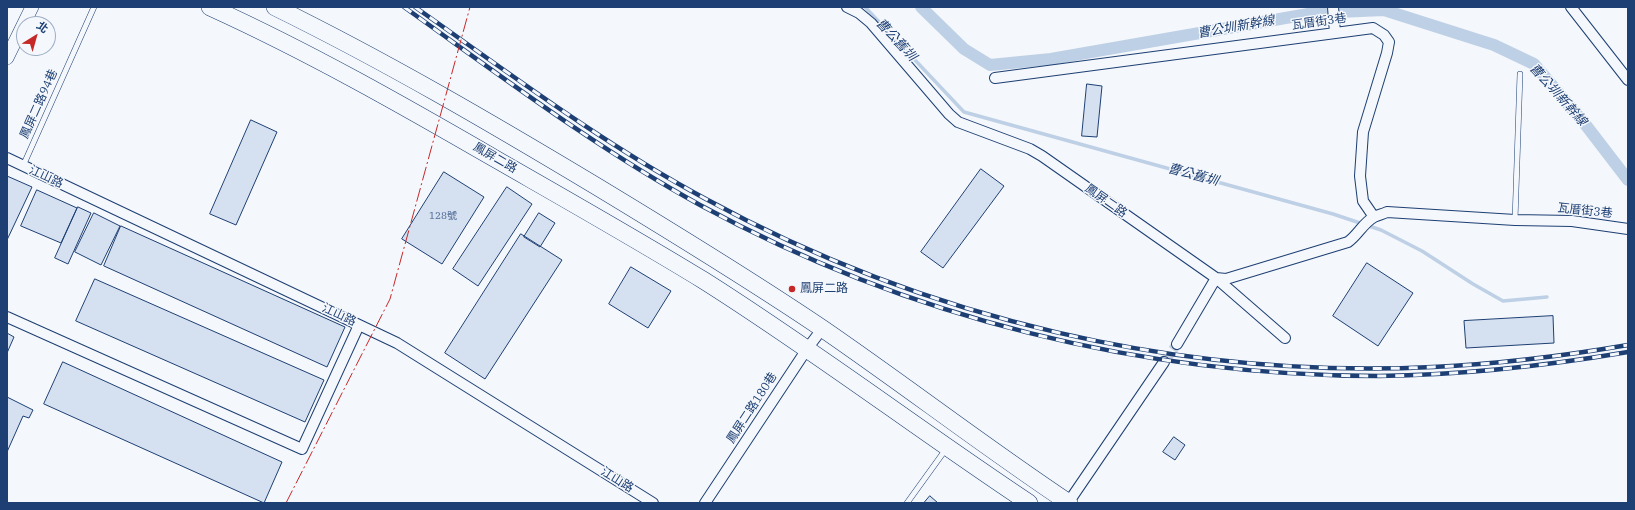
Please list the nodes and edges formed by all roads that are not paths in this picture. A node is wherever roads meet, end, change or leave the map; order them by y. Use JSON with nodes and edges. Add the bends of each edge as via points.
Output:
{"nodes":[{"id":1,"x":32,"y":7,"type":"edge"},
{"id":2,"x":94,"y":7,"type":"edge"},
{"id":3,"x":210,"y":7,"type":"edge"},
{"id":4,"x":275,"y":7,"type":"edge"},
{"id":5,"x":847,"y":7,"type":"edge"},
{"id":6,"x":1333,"y":7,"type":"edge"},
{"id":7,"x":1571,"y":7,"type":"edge"},
{"id":8,"x":1335,"y":29,"type":"junction"},
{"id":9,"x":7,"y":58,"type":"edge"},
{"id":10,"x":1520,"y":74,"type":"dead end"},
{"id":11,"x":995,"y":78,"type":"dead end"},
{"id":12,"x":1628,"y":80,"type":"edge"},
{"id":13,"x":535,"y":150,"type":"junction"},
{"id":14,"x":7,"y":158,"type":"edge"},
{"id":15,"x":22,"y":166,"type":"junction"},
{"id":16,"x":520,"y":173,"type":"junction"},
{"id":17,"x":1371,"y":220,"type":"junction"},
{"id":18,"x":1515,"y":220,"type":"junction"},
{"id":19,"x":1628,"y":229,"type":"edge"},
{"id":20,"x":1216,"y":278,"type":"junction"},
{"id":21,"x":7,"y":317,"type":"edge"},
{"id":22,"x":359,"y":325,"type":"junction"},
{"id":23,"x":822,"y":328,"type":"junction"},
{"id":24,"x":1286,"y":338,"type":"dead end"},
{"id":25,"x":1177,"y":344,"type":"tunnel mouth"},
{"id":26,"x":806,"y":349,"type":"junction"},
{"id":27,"x":1164,"y":362,"type":"tunnel mouth"},
{"id":28,"x":947,"y":448,"type":"junction"},
{"id":29,"x":653,"y":503,"type":"edge"},
{"id":30,"x":705,"y":503,"type":"edge"},
{"id":31,"x":907,"y":503,"type":"edge"},
{"id":32,"x":1029,"y":503,"type":"edge"},
{"id":33,"x":1069,"y":503,"type":"edge"}],
"edges":[{"from":1,"to":9,"type":"street"},
{"from":2,"to":15,"type":"lane","name":"鳳屏二路94巷"},
{"from":3,"to":16,"type":"main road","name":"鳳屏二路","via":[[312,56]]},
{"from":4,"to":13,"type":"main road","via":[[409,77]]},
{"from":5,"to":20,"type":"street","name":"鳳屏二路","via":[[859,13],[871,24],[958,122],[1042,156]]},
{"from":6,"to":8,"type":"street"},
{"from":7,"to":12,"type":"street"},
{"from":8,"to":11,"type":"street","name":"瓦厝街3巷"},
{"from":8,"to":17,"type":"street","name":"瓦厝街3巷","via":[[1373,28],[1389,42],[1386,59],[1362,132],[1360,176],[1363,201]]},
{"from":10,"to":18,"type":"lane"},
{"from":13,"to":16,"type":"main road"},
{"from":13,"to":23,"type":"main road","via":[[710,255]]},
{"from":14,"to":15,"type":"street","name":"江山路"},
{"from":15,"to":22,"type":"street","name":"江山路"},
{"from":16,"to":26,"type":"main road","name":"鳳屏二路","via":[[703,280]]},
{"from":17,"to":18,"type":"street","name":"瓦厝街3巷","via":[[1387,212]]},
{"from":17,"to":20,"type":"street","via":[[1348,242],[1226,279]]},
{"from":18,"to":19,"type":"street","name":"瓦厝街3巷","via":[[1572,221]]},
{"from":20,"to":24,"type":"street","name":"鳳屏二路"},
{"from":20,"to":25,"type":"street"},
{"from":21,"to":22,"type":"street","via":[[302,449]]},
{"from":22,"to":29,"type":"street","name":"江山路","via":[[397,343]]},
{"from":23,"to":26,"type":"street","name":"鳳屏二路180巷"},
{"from":23,"to":33,"type":"main road","via":[[1001,458]]},
{"from":26,"to":28,"type":"main road","name":"鳳屏二路"},
{"from":26,"to":30,"type":"street","name":"鳳屏二路180巷"},
{"from":27,"to":33,"type":"street"},
{"from":28,"to":31,"type":"lane"},
{"from":28,"to":32,"type":"main road","name":"鳳屏二路"}]}
